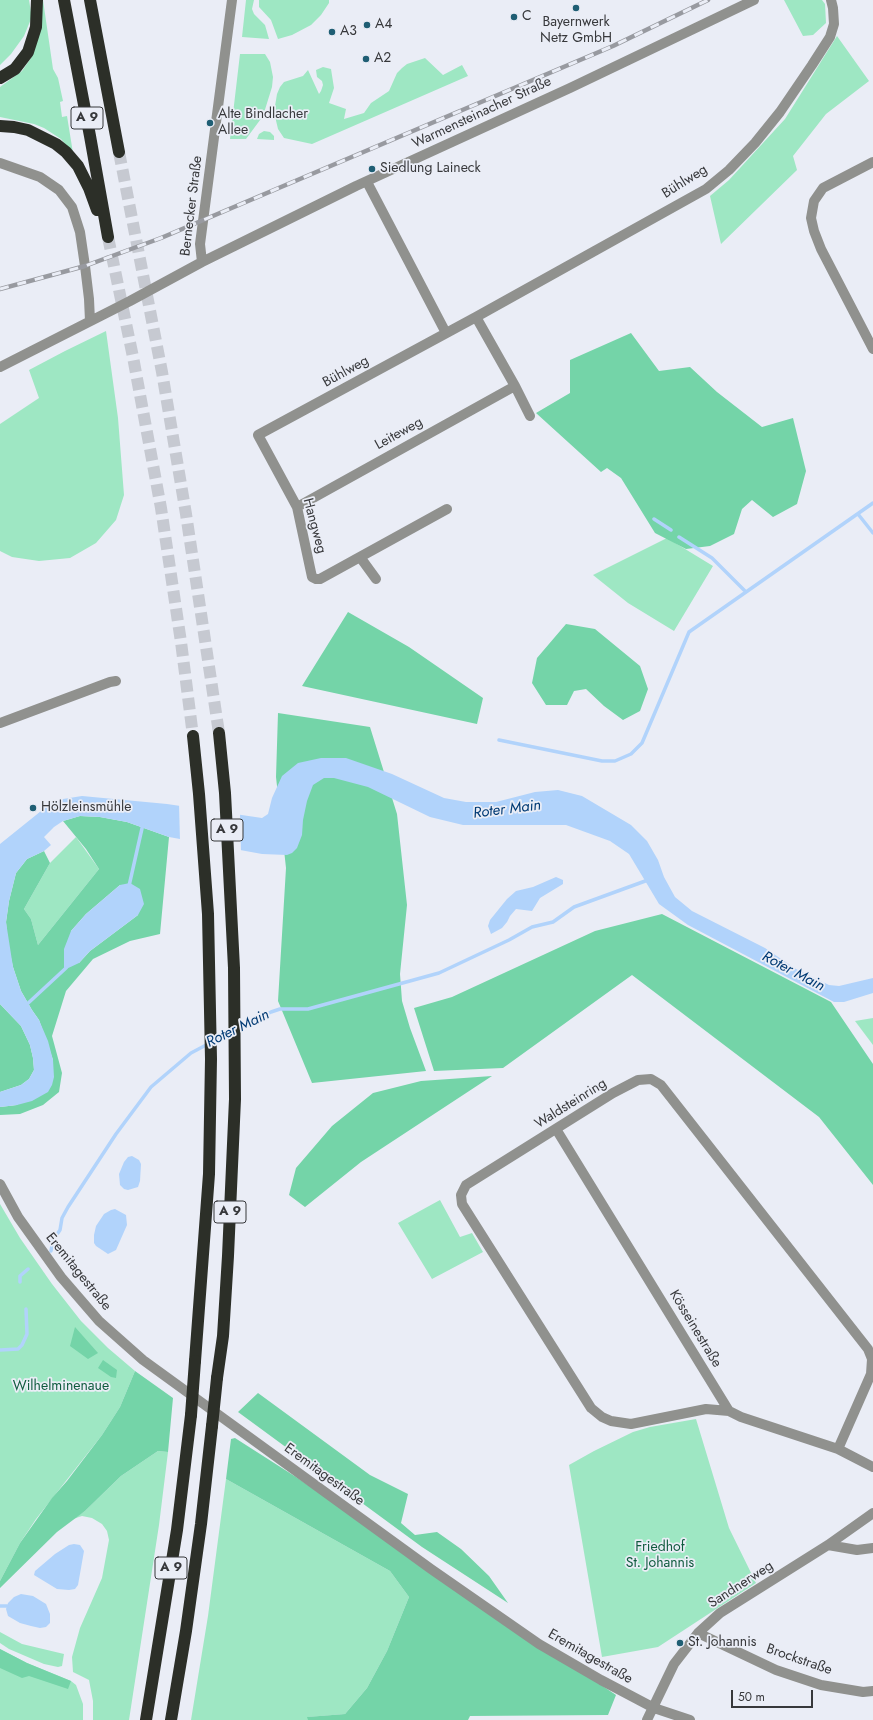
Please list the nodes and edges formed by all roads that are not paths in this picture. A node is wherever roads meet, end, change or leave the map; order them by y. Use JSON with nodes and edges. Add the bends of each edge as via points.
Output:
{"nodes":[{"id":1,"x":36,"y":0,"type":"edge"},
{"id":2,"x":64,"y":0,"type":"edge"},
{"id":3,"x":90,"y":0,"type":"edge"},
{"id":4,"x":232,"y":0,"type":"edge"},
{"id":5,"x":754,"y":0,"type":"edge"},
{"id":6,"x":831,"y":0,"type":"edge"},
{"id":7,"x":0,"y":78,"type":"edge"},
{"id":8,"x":0,"y":126,"type":"edge"},
{"id":9,"x":119,"y":152,"type":"tunnel mouth"},
{"id":10,"x":873,"y":162,"type":"edge"},
{"id":11,"x":0,"y":163,"type":"edge"},
{"id":12,"x":367,"y":182,"type":"junction"},
{"id":13,"x":202,"y":262,"type":"junction"},
{"id":14,"x":476,"y":317,"type":"junction"},
{"id":15,"x":90,"y":320,"type":"junction"},
{"id":16,"x":446,"y":333,"type":"junction"},
{"id":17,"x":873,"y":349,"type":"edge"},
{"id":18,"x":0,"y":367,"type":"edge"},
{"id":19,"x":515,"y":386,"type":"junction"},
{"id":20,"x":530,"y":416,"type":"dead end"},
{"id":21,"x":258,"y":435,"type":"joint"},
{"id":22,"x":297,"y":507,"type":"junction"},
{"id":23,"x":447,"y":509,"type":"dead end"},
{"id":24,"x":360,"y":556,"type":"junction"},
{"id":25,"x":376,"y":579,"type":"dead end"},
{"id":26,"x":116,"y":681,"type":"dead end"},
{"id":27,"x":0,"y":723,"type":"edge"},
{"id":28,"x":219,"y":733,"type":"tunnel mouth"},
{"id":29,"x":193,"y":736,"type":"tunnel mouth"},
{"id":30,"x":556,"y":1129,"type":"junction"},
{"id":31,"x":0,"y":1184,"type":"edge"},
{"id":32,"x":729,"y":1411,"type":"junction"},
{"id":33,"x":838,"y":1449,"type":"junction"},
{"id":34,"x":873,"y":1467,"type":"edge"},
{"id":35,"x":873,"y":1513,"type":"edge"},
{"id":36,"x":828,"y":1545,"type":"junction"},
{"id":37,"x":873,"y":1548,"type":"edge"},
{"id":38,"x":698,"y":1633,"type":"junction"},
{"id":39,"x":873,"y":1691,"type":"edge"},
{"id":40,"x":654,"y":1708,"type":"junction"},
{"id":41,"x":146,"y":1720,"type":"edge"},
{"id":42,"x":171,"y":1720,"type":"edge"},
{"id":43,"x":647,"y":1720,"type":"edge"},
{"id":44,"x":690,"y":1720,"type":"edge"}],
"edges":[{"from":1,"to":7,"type":"highway","via":[[36,27],[28,52],[15,68]]},
{"from":2,"to":8,"type":"highway","number":"A 9","via":[[108,237],[89,188],[78,166],[66,152],[28,130]]},
{"from":3,"to":9,"type":"highway","number":"A 9"},
{"from":4,"to":13,"type":"street","name":"Bernecker Straße","via":[[200,244]]},
{"from":5,"to":12,"type":"street","name":"Warmensteinacher Straße"},
{"from":6,"to":14,"type":"street","name":"Bühlweg","via":[[834,24],[830,37],[780,112],[755,143],[728,170],[699,193]]},
{"from":10,"to":17,"type":"street","via":[[823,188],[814,201],[811,218],[821,249]]},
{"from":11,"to":15,"type":"street","via":[[40,177],[59,190],[72,207],[80,232]]},
{"from":12,"to":13,"type":"street","name":"Warmensteinacher Straße"},
{"from":12,"to":16,"type":"street"},
{"from":13,"to":15,"type":"street","name":"Bernecker Straße"},
{"from":14,"to":16,"type":"street","name":"Bühlweg"},
{"from":14,"to":19,"type":"street"},
{"from":15,"to":18,"type":"street","name":"Bernecker Straße"},
{"from":16,"to":21,"type":"street","name":"Bühlweg"},
{"from":19,"to":20,"type":"street"},
{"from":19,"to":22,"type":"street","name":"Leiteweg"},
{"from":21,"to":22,"type":"street","name":"Hangweg"},
{"from":22,"to":24,"type":"street","name":"Hangweg","via":[[312,577],[320,579]]},
{"from":23,"to":24,"type":"street","name":"Hangweg"},
{"from":24,"to":25,"type":"street"},
{"from":26,"to":27,"type":"street"},
{"from":28,"to":42,"type":"highway","number":"A 9","bridge":true,"via":[[225,793],[234,968],[234,1122],[228,1256],[223,1336],[212,1426],[190,1600]]},
{"from":29,"to":41,"type":"highway","number":"A 9","bridge":true,"via":[[210,979],[209,1174],[191,1415],[177,1530]]},
{"from":30,"to":32,"type":"street","name":"Kösseinestraße"},
{"from":30,"to":32,"type":"street","name":"Waldsteinring","via":[[466,1184],[461,1194],[462,1204],[591,1408],[602,1417],[631,1424],[706,1409]]},
{"from":30,"to":33,"type":"street","name":"Waldsteinring","via":[[638,1080],[651,1078],[661,1085],[868,1349],[872,1359],[871,1374]]},
{"from":31,"to":40,"type":"street","name":"Eremitagestraße","via":[[18,1217],[48,1261],[99,1321],[144,1360],[431,1569],[539,1644]]},
{"from":32,"to":33,"type":"street"},
{"from":33,"to":34,"type":"street"},
{"from":35,"to":36,"type":"street","name":"Sandnerweg"},
{"from":36,"to":37,"type":"street","via":[[857,1550]]},
{"from":36,"to":38,"type":"street","name":"Sandnerweg","via":[[720,1614]]},
{"from":38,"to":39,"type":"street","name":"Brockstraße","via":[[776,1670],[821,1685],[863,1692]]},
{"from":38,"to":40,"type":"street","name":"Sandnerweg","via":[[674,1664]]},
{"from":40,"to":43,"type":"street","name":"Sandnerweg"},
{"from":40,"to":44,"type":"street","name":"Eremitagestraße"}]}
